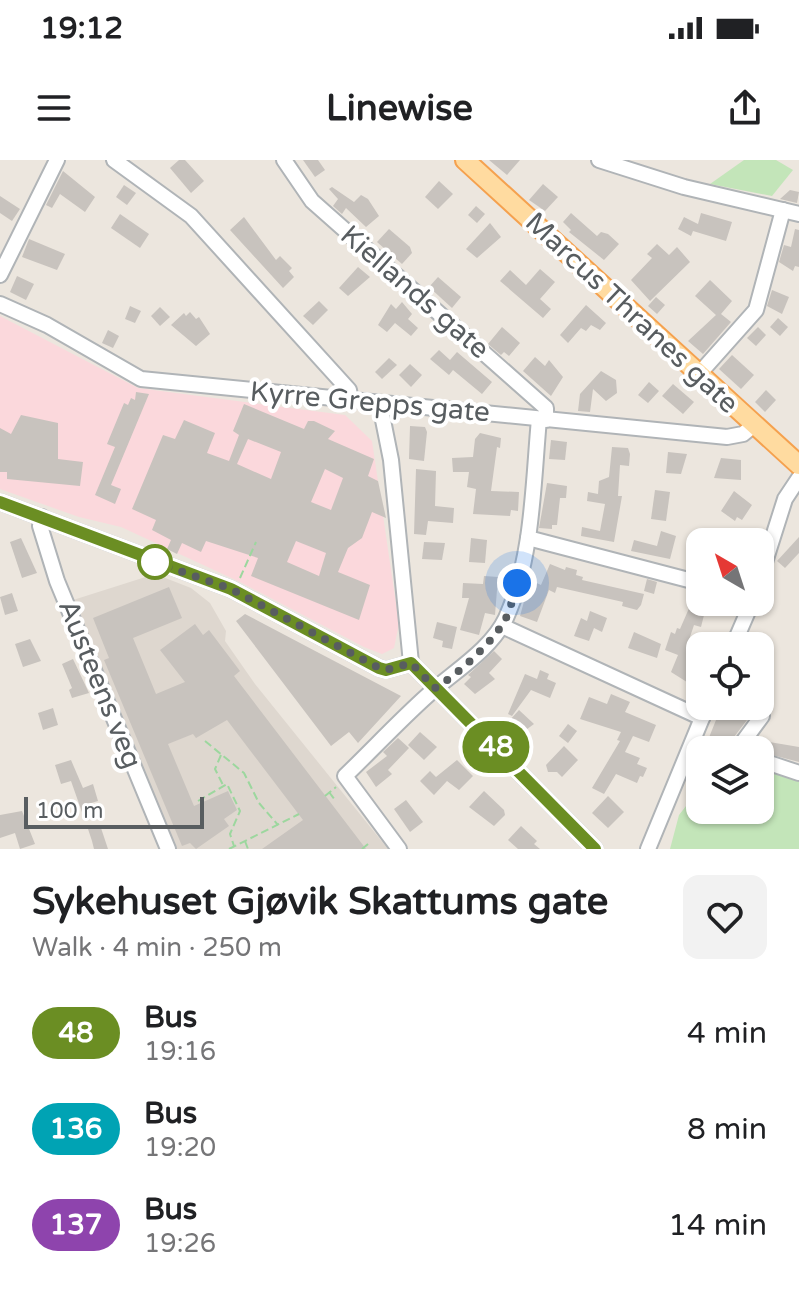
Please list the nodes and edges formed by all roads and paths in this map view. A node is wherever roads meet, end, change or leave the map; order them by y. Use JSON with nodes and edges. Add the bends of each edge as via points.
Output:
{"nodes":[{"id":1,"x":57,"y":160,"type":"edge"},
{"id":2,"x":114,"y":160,"type":"edge"},
{"id":3,"x":284,"y":160,"type":"edge"},
{"id":4,"x":465,"y":160,"type":"edge"},
{"id":5,"x":599,"y":160,"type":"edge"},
{"id":6,"x":783,"y":210,"type":"junction"},
{"id":7,"x":799,"y":214,"type":"edge"},
{"id":8,"x":0,"y":275,"type":"edge"},
{"id":9,"x":0,"y":304,"type":"edge"},
{"id":10,"x":699,"y":374,"type":"junction"},
{"id":11,"x":351,"y":402,"type":"junction"},
{"id":12,"x":380,"y":405,"type":"junction"},
{"id":13,"x":543,"y":419,"type":"junction"},
{"id":14,"x":754,"y":425,"type":"junction"},
{"id":15,"x":799,"y":465,"type":"edge"},
{"id":16,"x":799,"y":478,"type":"edge"},
{"id":17,"x":0,"y":502,"type":"edge"},
{"id":18,"x":42,"y":517,"type":"junction"},
{"id":19,"x":774,"y":534,"type":"edge"},
{"id":20,"x":528,"y":538,"type":"junction"},
{"id":21,"x":256,"y":542,"type":"dead end"},
{"id":22,"x":686,"y":579,"type":"edge"},
{"id":23,"x":238,"y":583,"type":"dead end"},
{"id":24,"x":502,"y":626,"type":"junction"},
{"id":25,"x":411,"y":663,"type":"junction"},
{"id":26,"x":435,"y":688,"type":"junction"},
{"id":27,"x":686,"y":704,"type":"edge"},
{"id":28,"x":702,"y":720,"type":"edge"},
{"id":29,"x":205,"y":741,"type":"dead end"},
{"id":30,"x":221,"y":755,"type":"junction"},
{"id":31,"x":774,"y":765,"type":"edge"},
{"id":32,"x":799,"y":773,"type":"edge"},
{"id":33,"x":345,"y":778,"type":"junction"},
{"id":34,"x":224,"y":786,"type":"junction"},
{"id":35,"x":329,"y":792,"type":"junction"},
{"id":36,"x":325,"y":796,"type":"dead end"},
{"id":37,"x":335,"y":800,"type":"dead end"},
{"id":38,"x":198,"y":801,"type":"dead end"},
{"id":39,"x":299,"y":814,"type":"dead end"},
{"id":40,"x":278,"y":825,"type":"junction"},
{"id":41,"x":245,"y":840,"type":"junction"},
{"id":42,"x":368,"y":844,"type":"dead end"},
{"id":43,"x":234,"y":846,"type":"junction"},
{"id":44,"x":168,"y":849,"type":"edge"},
{"id":45,"x":229,"y":849,"type":"edge"},
{"id":46,"x":248,"y":849,"type":"edge"},
{"id":47,"x":362,"y":849,"type":"edge"},
{"id":48,"x":399,"y":849,"type":"edge"},
{"id":49,"x":595,"y":849,"type":"edge"},
{"id":50,"x":648,"y":849,"type":"edge"}],
"edges":[{"from":1,"to":8,"type":"street"},
{"from":2,"to":11,"type":"street","via":[[191,216],[349,390]]},
{"from":3,"to":13,"type":"street","name":"Kiellands gate","via":[[312,201],[546,408]]},
{"from":4,"to":10,"type":"main road","name":"Marcus Thranes gate"},
{"from":5,"to":6,"type":"street"},
{"from":6,"to":7,"type":"street"},
{"from":6,"to":10,"type":"street","via":[[756,310]]},
{"from":9,"to":11,"type":"street","name":"Kyrre Grepps gate","via":[[141,379]]},
{"from":10,"to":14,"type":"main road","name":"Marcus Thranes gate"},
{"from":11,"to":12,"type":"street","name":"Kyrre Grepps gate"},
{"from":12,"to":13,"type":"street","name":"Kyrre Grepps gate"},
{"from":12,"to":25,"type":"street","via":[[391,460]]},
{"from":13,"to":14,"type":"street","name":"Kyrre Grepps gate","via":[[727,437]]},
{"from":13,"to":20,"type":"street"},
{"from":14,"to":15,"type":"main road","name":"Marcus Thranes gate"},
{"from":16,"to":19,"type":"street","via":[[785,499]]},
{"from":17,"to":18,"type":"street"},
{"from":18,"to":25,"type":"street","via":[[231,589],[379,668]]},
{"from":18,"to":44,"type":"street","name":"Austeens veg","via":[[40,526],[57,581]]},
{"from":20,"to":22,"type":"street"},
{"from":20,"to":24,"type":"street"},
{"from":21,"to":23,"type":"path"},
{"from":24,"to":26,"type":"street"},
{"from":24,"to":27,"type":"street"},
{"from":25,"to":26,"type":"street"},
{"from":26,"to":33,"type":"street"},
{"from":26,"to":49,"type":"street"},
{"from":28,"to":50,"type":"street"},
{"from":29,"to":30,"type":"path"},
{"from":30,"to":34,"type":"path","via":[[215,769]]},
{"from":30,"to":40,"type":"path","via":[[244,773]]},
{"from":31,"to":32,"type":"street"},
{"from":33,"to":35,"type":"path"},
{"from":33,"to":48,"type":"street"},
{"from":34,"to":38,"type":"path"},
{"from":34,"to":43,"type":"path","via":[[240,811],[230,834]]},
{"from":35,"to":36,"type":"path"},
{"from":35,"to":37,"type":"path"},
{"from":39,"to":40,"type":"path"},
{"from":40,"to":41,"type":"path"},
{"from":41,"to":43,"type":"path"},
{"from":41,"to":46,"type":"path"},
{"from":42,"to":47,"type":"path"},
{"from":43,"to":45,"type":"path"}]}
